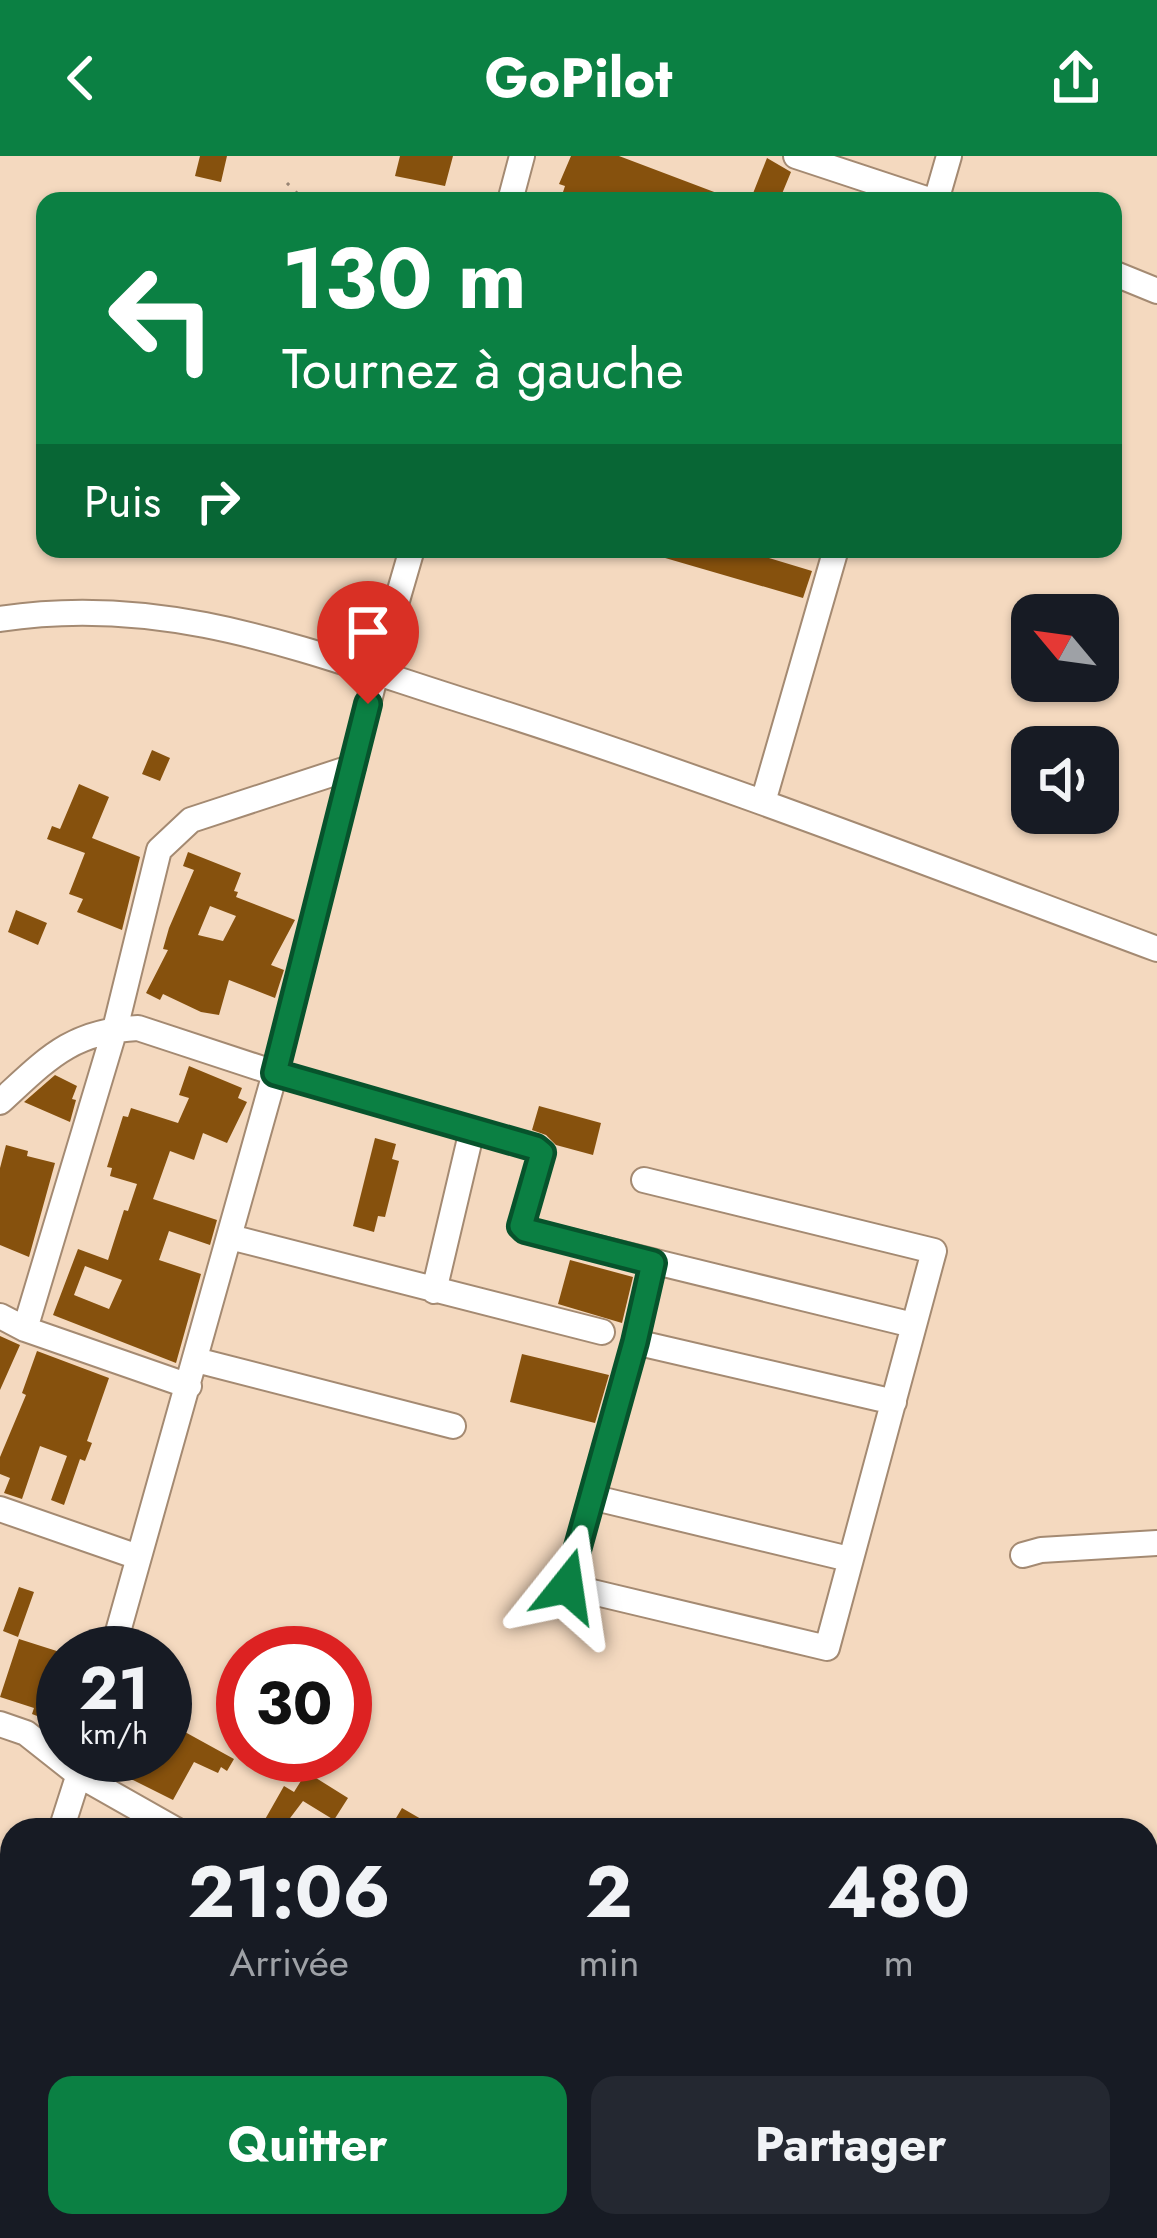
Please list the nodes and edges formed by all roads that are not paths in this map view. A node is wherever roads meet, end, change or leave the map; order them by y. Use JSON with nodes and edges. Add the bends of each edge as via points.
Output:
{"nodes":[{"id":1,"x":522,"y":156,"type":"edge"},
{"id":2,"x":796,"y":156,"type":"edge"},
{"id":3,"x":949,"y":156,"type":"edge"},
{"id":4,"x":512,"y":192,"type":"edge"},
{"id":5,"x":906,"y":192,"type":"edge"},
{"id":6,"x":937,"y":192,"type":"edge"},
{"id":7,"x":1122,"y":277,"type":"edge"},
{"id":8,"x":1157,"y":291,"type":"edge"},
{"id":9,"x":409,"y":558,"type":"edge"},
{"id":10,"x":833,"y":558,"type":"edge"},
{"id":11,"x":0,"y":619,"type":"edge"},
{"id":12,"x":376,"y":673,"type":"junction"},
{"id":13,"x":352,"y":767,"type":"junction"},
{"id":14,"x":763,"y":802,"type":"junction"},
{"id":15,"x":1157,"y":950,"type":"edge"},
{"id":16,"x":116,"y":1029,"type":"junction"},
{"id":17,"x":275,"y":1073,"type":"junction"},
{"id":18,"x":0,"y":1102,"type":"edge"},
{"id":19,"x":472,"y":1130,"type":"junction"},
{"id":20,"x":644,"y":1180,"type":"dead end"},
{"id":21,"x":230,"y":1237,"type":"junction"},
{"id":22,"x":653,"y":1263,"type":"junction"},
{"id":23,"x":434,"y":1291,"type":"junction"},
{"id":24,"x":0,"y":1316,"type":"edge"},
{"id":25,"x":913,"y":1325,"type":"junction"},
{"id":26,"x":25,"y":1329,"type":"junction"},
{"id":27,"x":602,"y":1332,"type":"dead end"},
{"id":28,"x":635,"y":1342,"type":"junction"},
{"id":29,"x":196,"y":1360,"type":"junction"},
{"id":30,"x":189,"y":1386,"type":"junction"},
{"id":31,"x":894,"y":1402,"type":"junction"},
{"id":32,"x":454,"y":1426,"type":"dead end"},
{"id":33,"x":591,"y":1497,"type":"junction"},
{"id":34,"x":0,"y":1509,"type":"edge"},
{"id":35,"x":1157,"y":1544,"type":"edge"},
{"id":36,"x":1023,"y":1555,"type":"dead end"},
{"id":37,"x":138,"y":1557,"type":"junction"},
{"id":38,"x":849,"y":1559,"type":"junction"},
{"id":39,"x":119,"y":1626,"type":"edge"},
{"id":40,"x":0,"y":1724,"type":"edge"},
{"id":41,"x":36,"y":1739,"type":"edge"},
{"id":42,"x":77,"y":1782,"type":"edge"},
{"id":43,"x":107,"y":1782,"type":"edge"},
{"id":44,"x":65,"y":1818,"type":"edge"},
{"id":45,"x":159,"y":1818,"type":"edge"}],
"edges":[{"from":1,"to":4,"type":"street"},
{"from":2,"to":5,"type":"street"},
{"from":3,"to":6,"type":"street"},
{"from":7,"to":8,"type":"street"},
{"from":9,"to":12,"type":"street"},
{"from":10,"to":14,"type":"street"},
{"from":11,"to":12,"type":"street","via":[[64,610],[140,613],[241,632]]},
{"from":12,"to":13,"type":"street"},
{"from":12,"to":14,"type":"street"},
{"from":13,"to":16,"type":"street","via":[[191,820],[159,850]]},
{"from":13,"to":17,"type":"street"},
{"from":14,"to":15,"type":"street"},
{"from":16,"to":17,"type":"street","via":[[138,1028]]},
{"from":16,"to":18,"type":"street","via":[[58,1048]]},
{"from":16,"to":26,"type":"street"},
{"from":17,"to":19,"type":"street"},
{"from":17,"to":21,"type":"street"},
{"from":19,"to":22,"type":"street","via":[[542,1153],[525,1230]]},
{"from":19,"to":23,"type":"street"},
{"from":20,"to":25,"type":"street","via":[[934,1251]]},
{"from":21,"to":23,"type":"street"},
{"from":21,"to":29,"type":"street"},
{"from":22,"to":25,"type":"street"},
{"from":22,"to":28,"type":"street"},
{"from":23,"to":27,"type":"street"},
{"from":24,"to":26,"type":"street"},
{"from":25,"to":31,"type":"street"},
{"from":26,"to":30,"type":"street"},
{"from":28,"to":31,"type":"street"},
{"from":28,"to":33,"type":"street"},
{"from":29,"to":30,"type":"street"},
{"from":29,"to":32,"type":"street"},
{"from":30,"to":37,"type":"street"},
{"from":31,"to":38,"type":"street"},
{"from":33,"to":38,"type":"street"},
{"from":33,"to":38,"type":"street","via":[[567,1586],[826,1648]]},
{"from":34,"to":37,"type":"street"},
{"from":35,"to":36,"type":"street"},
{"from":37,"to":39,"type":"street"},
{"from":40,"to":41,"type":"street"},
{"from":42,"to":44,"type":"street"},
{"from":43,"to":45,"type":"street"}]}
